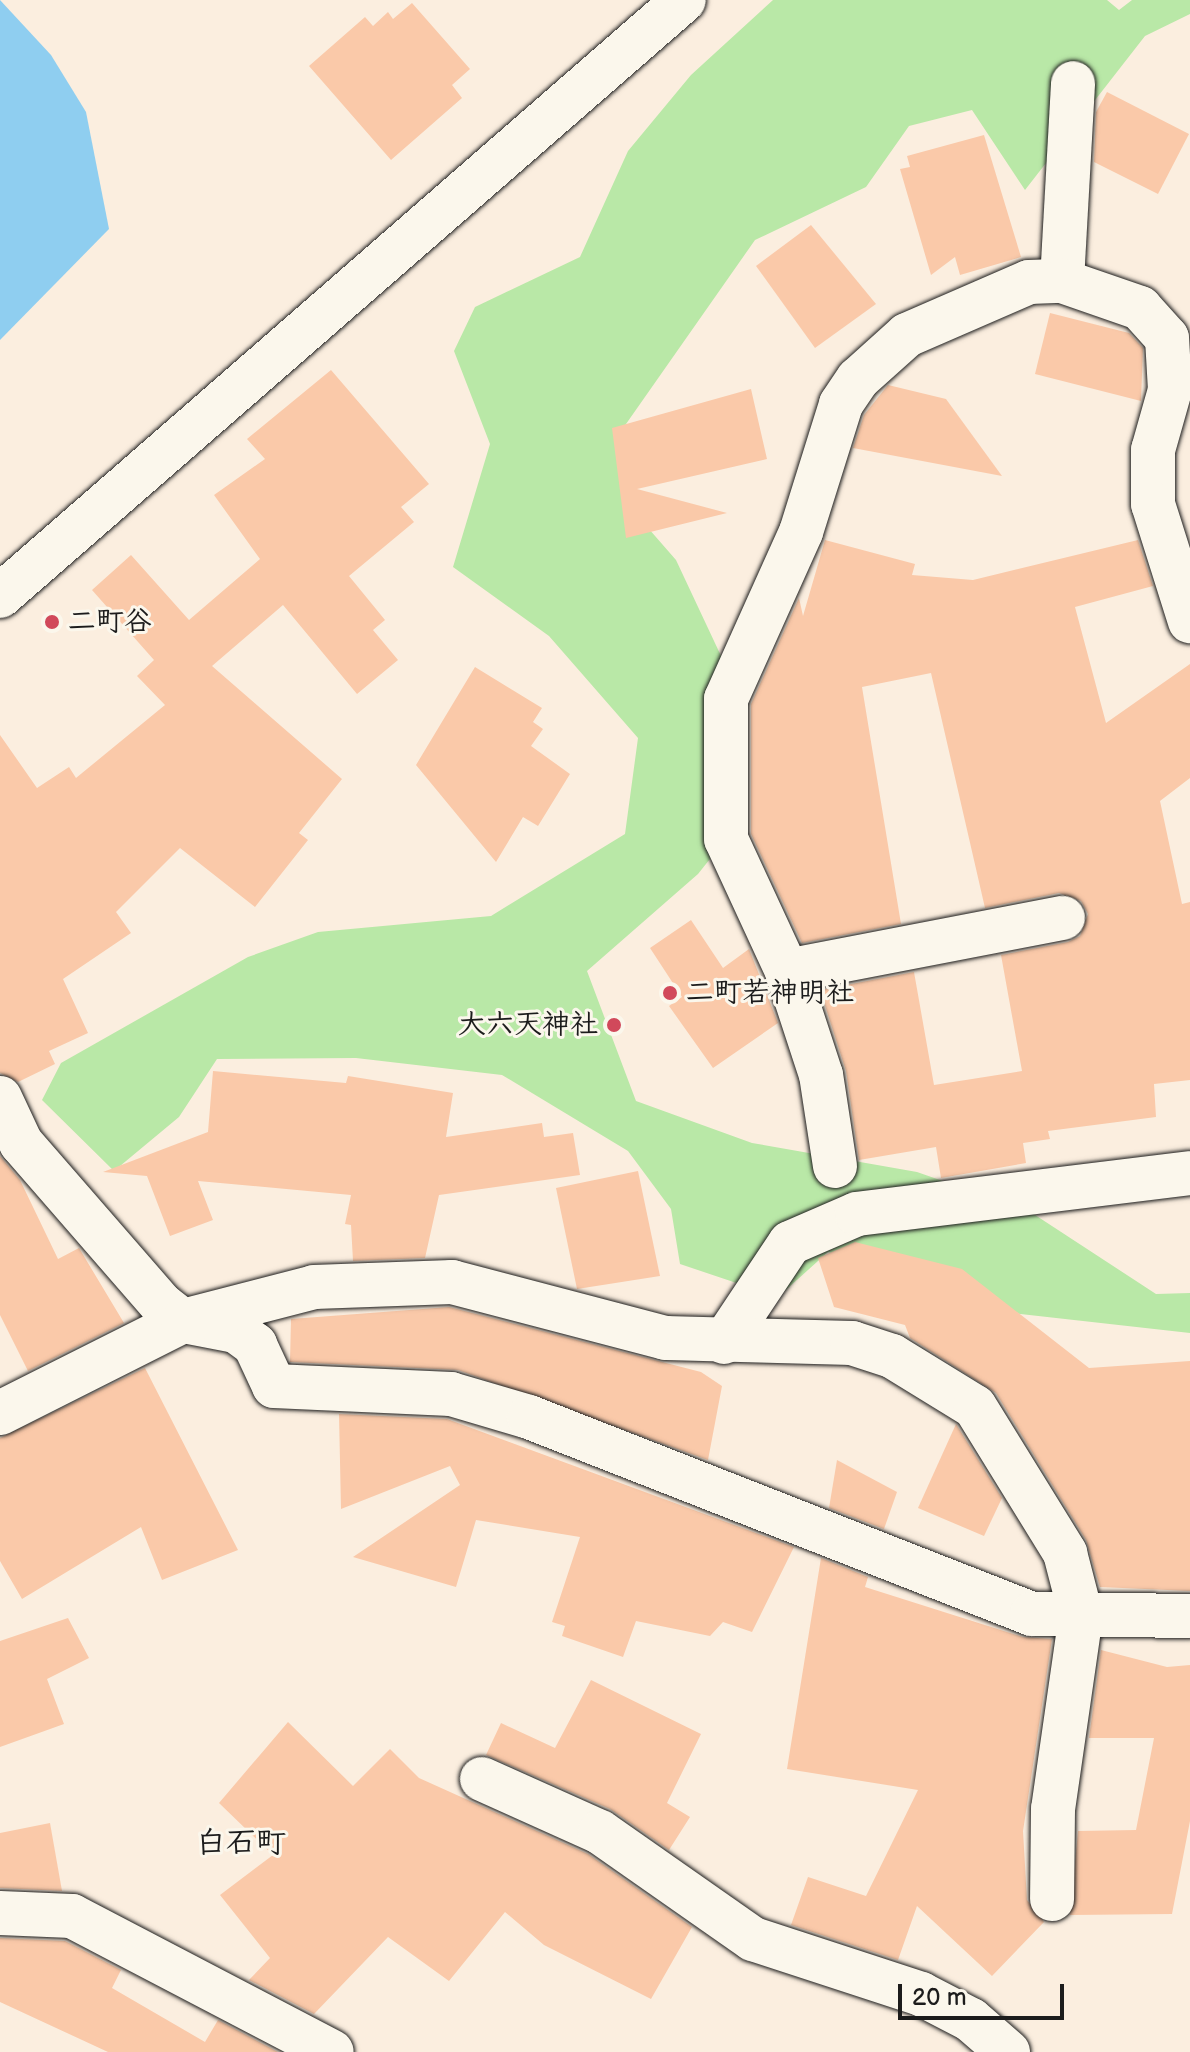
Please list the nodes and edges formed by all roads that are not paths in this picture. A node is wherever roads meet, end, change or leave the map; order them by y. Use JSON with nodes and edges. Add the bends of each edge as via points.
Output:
{"nodes":[{"id":1,"x":684,"y":0,"type":"edge"},
{"id":2,"x":1073,"y":83,"type":"dead end"},
{"id":3,"x":1062,"y":281,"type":"junction"},
{"id":4,"x":0,"y":596,"type":"edge"},
{"id":5,"x":1190,"y":621,"type":"edge"},
{"id":6,"x":1063,"y":918,"type":"dead end"},
{"id":7,"x":787,"y":971,"type":"junction"},
{"id":8,"x":0,"y":1098,"type":"edge"},
{"id":9,"x":835,"y":1166,"type":"dead end"},
{"id":10,"x":1190,"y":1173,"type":"edge"},
{"id":11,"x":183,"y":1321,"type":"junction"},
{"id":12,"x":724,"y":1342,"type":"junction"},
{"id":13,"x":0,"y":1413,"type":"edge"},
{"id":14,"x":1081,"y":1615,"type":"junction"},
{"id":15,"x":1190,"y":1616,"type":"edge"},
{"id":16,"x":482,"y":1779,"type":"dead end"},
{"id":17,"x":1052,"y":1899,"type":"dead end"},
{"id":18,"x":0,"y":1913,"type":"edge"},
{"id":19,"x":332,"y":2052,"type":"edge"},
{"id":20,"x":1008,"y":2052,"type":"edge"}],
"edges":[{"from":1,"to":4,"type":"street"},
{"from":2,"to":3,"type":"street"},
{"from":3,"to":5,"type":"street","via":[[1140,308],[1167,338],[1170,390],[1153,450],[1153,504]]},
{"from":3,"to":7,"type":"street","via":[[989,294],[907,335],[841,404],[801,532],[726,699],[726,839]]},
{"from":6,"to":7,"type":"street"},
{"from":7,"to":9,"type":"street","via":[[821,1075]]},
{"from":8,"to":11,"type":"street","via":[[21,1143]]},
{"from":10,"to":12,"type":"street","via":[[857,1214],[790,1243]]},
{"from":11,"to":12,"type":"street","via":[[314,1287],[452,1282],[665,1338]]},
{"from":11,"to":13,"type":"street"},
{"from":11,"to":14,"type":"street","via":[[236,1331],[255,1345],[274,1386],[451,1394],[529,1417],[1032,1614]]},
{"from":12,"to":14,"type":"street","via":[[852,1343],[892,1356],[975,1407],[1065,1553]]},
{"from":14,"to":15,"type":"street"},
{"from":14,"to":17,"type":"street","via":[[1053,1809]]},
{"from":16,"to":20,"type":"street","via":[[600,1832],[753,1939],[921,1994],[971,2020]]},
{"from":18,"to":19,"type":"street","via":[[72,1916]]}]}
